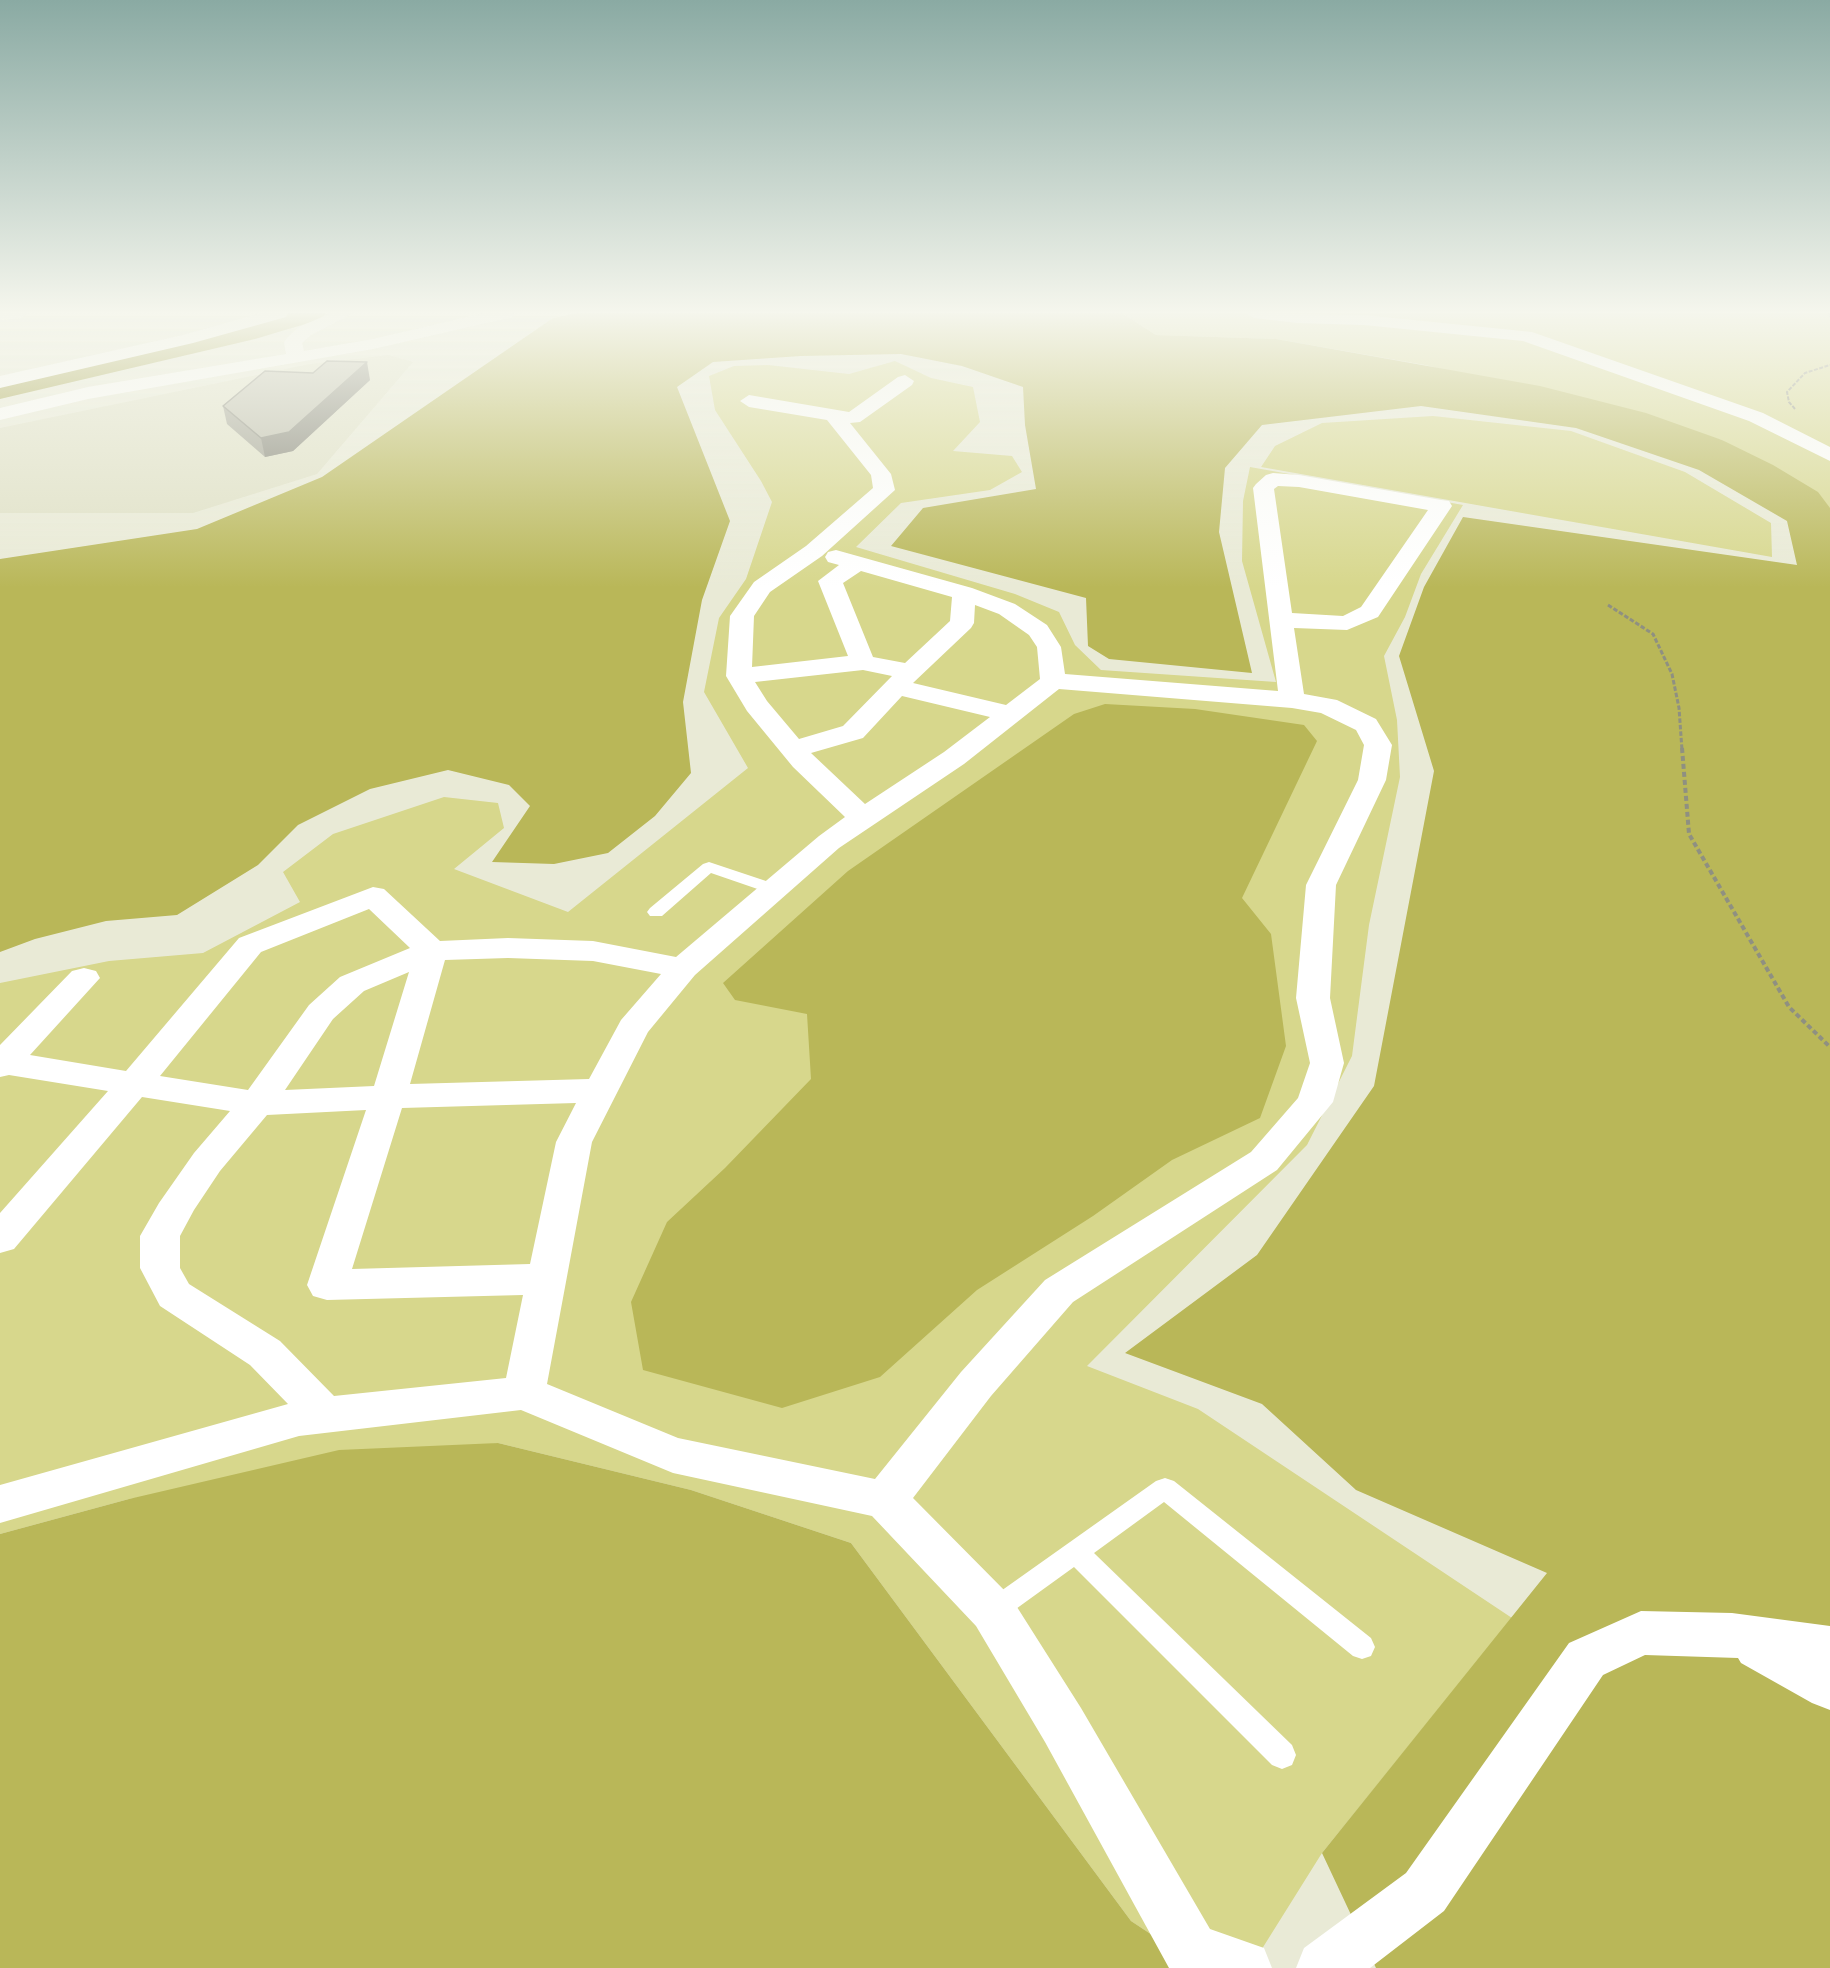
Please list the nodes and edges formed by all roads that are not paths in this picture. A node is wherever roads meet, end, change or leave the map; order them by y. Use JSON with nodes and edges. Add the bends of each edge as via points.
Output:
{"nodes":[{"id":1,"x":38,"y":405,"type":"edge"},
{"id":2,"x":767,"y":405,"type":"edge"},
{"id":3,"x":871,"y":405,"type":"edge"},
{"id":4,"x":1724,"y":405,"type":"edge"},
{"id":5,"x":0,"y":414,"type":"edge"},
{"id":6,"x":833,"y":415,"type":"junction"},
{"id":7,"x":1830,"y":455,"type":"edge"},
{"id":8,"x":814,"y":551,"type":"junction"},
{"id":9,"x":858,"y":563,"type":"junction"},
{"id":10,"x":964,"y":593,"type":"junction"},
{"id":11,"x":1281,"y":620,"type":"junction"},
{"id":12,"x":863,"y":662,"type":"junction"},
{"id":13,"x":739,"y":676,"type":"junction"},
{"id":14,"x":903,"y":680,"type":"junction"},
{"id":15,"x":1053,"y":681,"type":"junction"},
{"id":16,"x":1292,"y":700,"type":"junction"},
{"id":17,"x":1010,"y":714,"type":"junction"},
{"id":18,"x":793,"y":749,"type":"junction"},
{"id":19,"x":863,"y":818,"type":"junction"},
{"id":20,"x":775,"y":890,"type":"junction"},
{"id":21,"x":656,"y":912,"type":"dead end"},
{"id":22,"x":432,"y":951,"type":"junction"},
{"id":23,"x":683,"y":968,"type":"junction"},
{"id":24,"x":84,"y":978,"type":"dead end"},
{"id":25,"x":1,"y":1064,"type":"edge"},
{"id":26,"x":134,"y":1084,"type":"junction"},
{"id":27,"x":601,"y":1090,"type":"junction"},
{"id":28,"x":388,"y":1097,"type":"junction"},
{"id":29,"x":257,"y":1103,"type":"junction"},
{"id":30,"x":0,"y":1239,"type":"edge"},
{"id":31,"x":547,"y":1279,"type":"junction"},
{"id":32,"x":524,"y":1393,"type":"junction"},
{"id":33,"x":324,"y":1414,"type":"junction"},
{"id":34,"x":885,"y":1500,"type":"junction"},
{"id":35,"x":0,"y":1504,"type":"edge"},
{"id":36,"x":1076,"y":1552,"type":"junction"},
{"id":37,"x":993,"y":1611,"type":"junction"},
{"id":38,"x":1732,"y":1635,"type":"junction"},
{"id":39,"x":1362,"y":1647,"type":"dead end"},
{"id":40,"x":1830,"y":1648,"type":"edge"},
{"id":41,"x":1830,"y":1687,"type":"edge"},
{"id":42,"x":1282,"y":1755,"type":"dead end"},
{"id":43,"x":1188,"y":1959,"type":"edge"},
{"id":44,"x":1244,"y":1968,"type":"edge"},
{"id":45,"x":1324,"y":1968,"type":"edge"}],
"edges":[{"from":1,"to":5,"type":"street"},
{"from":2,"to":6,"type":"street"},
{"from":3,"to":6,"type":"street","via":[[853,418]]},
{"from":4,"to":7,"type":"street"},
{"from":6,"to":8,"type":"street","via":[[881,474],[884,490]]},
{"from":8,"to":9,"type":"street"},
{"from":8,"to":13,"type":"street","via":[[762,587],[742,616]]},
{"from":9,"to":10,"type":"street"},
{"from":9,"to":12,"type":"street","via":[[830,580]]},
{"from":10,"to":14,"type":"street","via":[[962,623]]},
{"from":10,"to":15,"type":"street","via":[[1007,609],[1038,630],[1049,647]]},
{"from":11,"to":11,"type":"street","via":[[1263,488],[1273,479],[1441,506],[1370,612],[1347,623]]},
{"from":11,"to":16,"type":"street"},
{"from":12,"to":13,"type":"street"},
{"from":12,"to":14,"type":"street"},
{"from":13,"to":18,"type":"street","via":[[756,705]]},
{"from":14,"to":17,"type":"street"},
{"from":14,"to":18,"type":"street","via":[[853,732]]},
{"from":15,"to":16,"type":"street"},
{"from":15,"to":17,"type":"street"},
{"from":16,"to":34,"type":"street","via":[[1328,706],[1367,725],[1378,745],[1372,780],[1321,885],[1313,998],[1327,1063],[1315,1102],[1264,1161],[1059,1291],[976,1384]]},
{"from":17,"to":19,"type":"street","via":[[954,758]]},
{"from":18,"to":19,"type":"street"},
{"from":19,"to":20,"type":"street"},
{"from":20,"to":21,"type":"lane","via":[[709,867]]},
{"from":20,"to":23,"type":"street"},
{"from":22,"to":23,"type":"street","via":[[593,951]]},
{"from":22,"to":26,"type":"street","via":[[373,896],[250,945]]},
{"from":22,"to":28,"type":"street"},
{"from":22,"to":29,"type":"street","via":[[352,984],[321,1012]]},
{"from":23,"to":27,"type":"street","via":[[633,1028]]},
{"from":24,"to":25,"type":"street"},
{"from":25,"to":26,"type":"street"},
{"from":26,"to":29,"type":"street"},
{"from":26,"to":30,"type":"street"},
{"from":27,"to":28,"type":"street"},
{"from":27,"to":31,"type":"street","via":[[574,1142]]},
{"from":28,"to":29,"type":"street"},
{"from":28,"to":31,"type":"street","via":[[327,1285]]},
{"from":29,"to":33,"type":"street","via":[[178,1203],[160,1236],[160,1268],[174,1295],[265,1353]]},
{"from":31,"to":32,"type":"street"},
{"from":32,"to":33,"type":"street"},
{"from":32,"to":34,"type":"street","via":[[673,1455]]},
{"from":33,"to":35,"type":"street"},
{"from":34,"to":37,"type":"street"},
{"from":36,"to":37,"type":"lane"},
{"from":36,"to":39,"type":"lane","via":[[1165,1488]]},
{"from":36,"to":42,"type":"lane"},
{"from":37,"to":43,"type":"street","via":[[1063,1725]]},
{"from":38,"to":40,"type":"street"},
{"from":38,"to":41,"type":"street"},
{"from":38,"to":45,"type":"street","via":[[1641,1633],[1586,1659],[1425,1892]]},
{"from":43,"to":44,"type":"street"}]}
